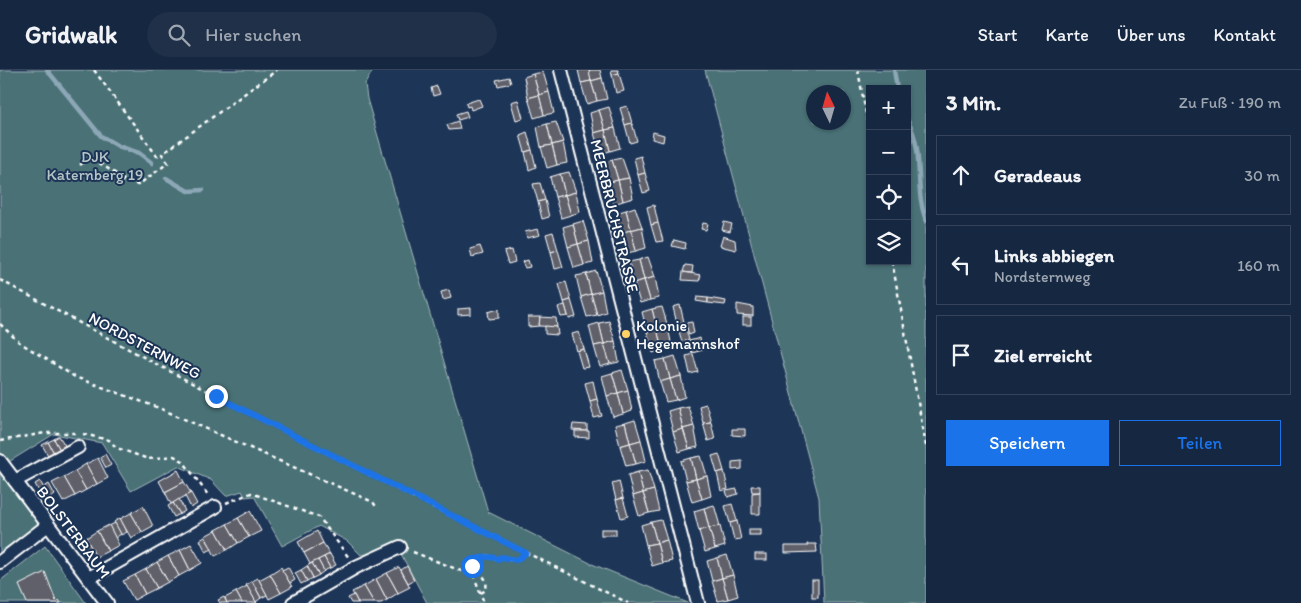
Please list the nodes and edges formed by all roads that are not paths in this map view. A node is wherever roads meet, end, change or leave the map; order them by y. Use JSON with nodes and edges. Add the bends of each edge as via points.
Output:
{"nodes":[{"id":1,"x":561,"y":70,"type":"edge"},
{"id":2,"x":78,"y":447,"type":"dead end"},
{"id":3,"x":0,"y":461,"type":"edge"},
{"id":4,"x":15,"y":481,"type":"junction"},
{"id":5,"x":215,"y":507,"type":"road end"},
{"id":6,"x":48,"y":525,"type":"junction"},
{"id":7,"x":400,"y":547,"type":"road end"},
{"id":8,"x":0,"y":562,"type":"edge"},
{"id":9,"x":88,"y":578,"type":"junction"},
{"id":10,"x":107,"y":603,"type":"edge"},
{"id":11,"x":293,"y":603,"type":"edge"},
{"id":12,"x":698,"y":603,"type":"edge"}],
"edges":[{"from":1,"to":12,"type":"street","name":"MEERBRUCHSTRASSE"},
{"from":2,"to":4,"type":"street","name":"BOLSTERBAUM"},
{"from":3,"to":4,"type":"street","name":"BOLSTERBAUM"},
{"from":4,"to":6,"type":"street","name":"BOLSTERBAUM"},
{"from":5,"to":9,"type":"street"},
{"from":6,"to":8,"type":"street"},
{"from":6,"to":9,"type":"street","name":"BOLSTERBAUM"},
{"from":7,"to":11,"type":"street"},
{"from":9,"to":10,"type":"street","name":"BOLSTERBAUM"}]}
